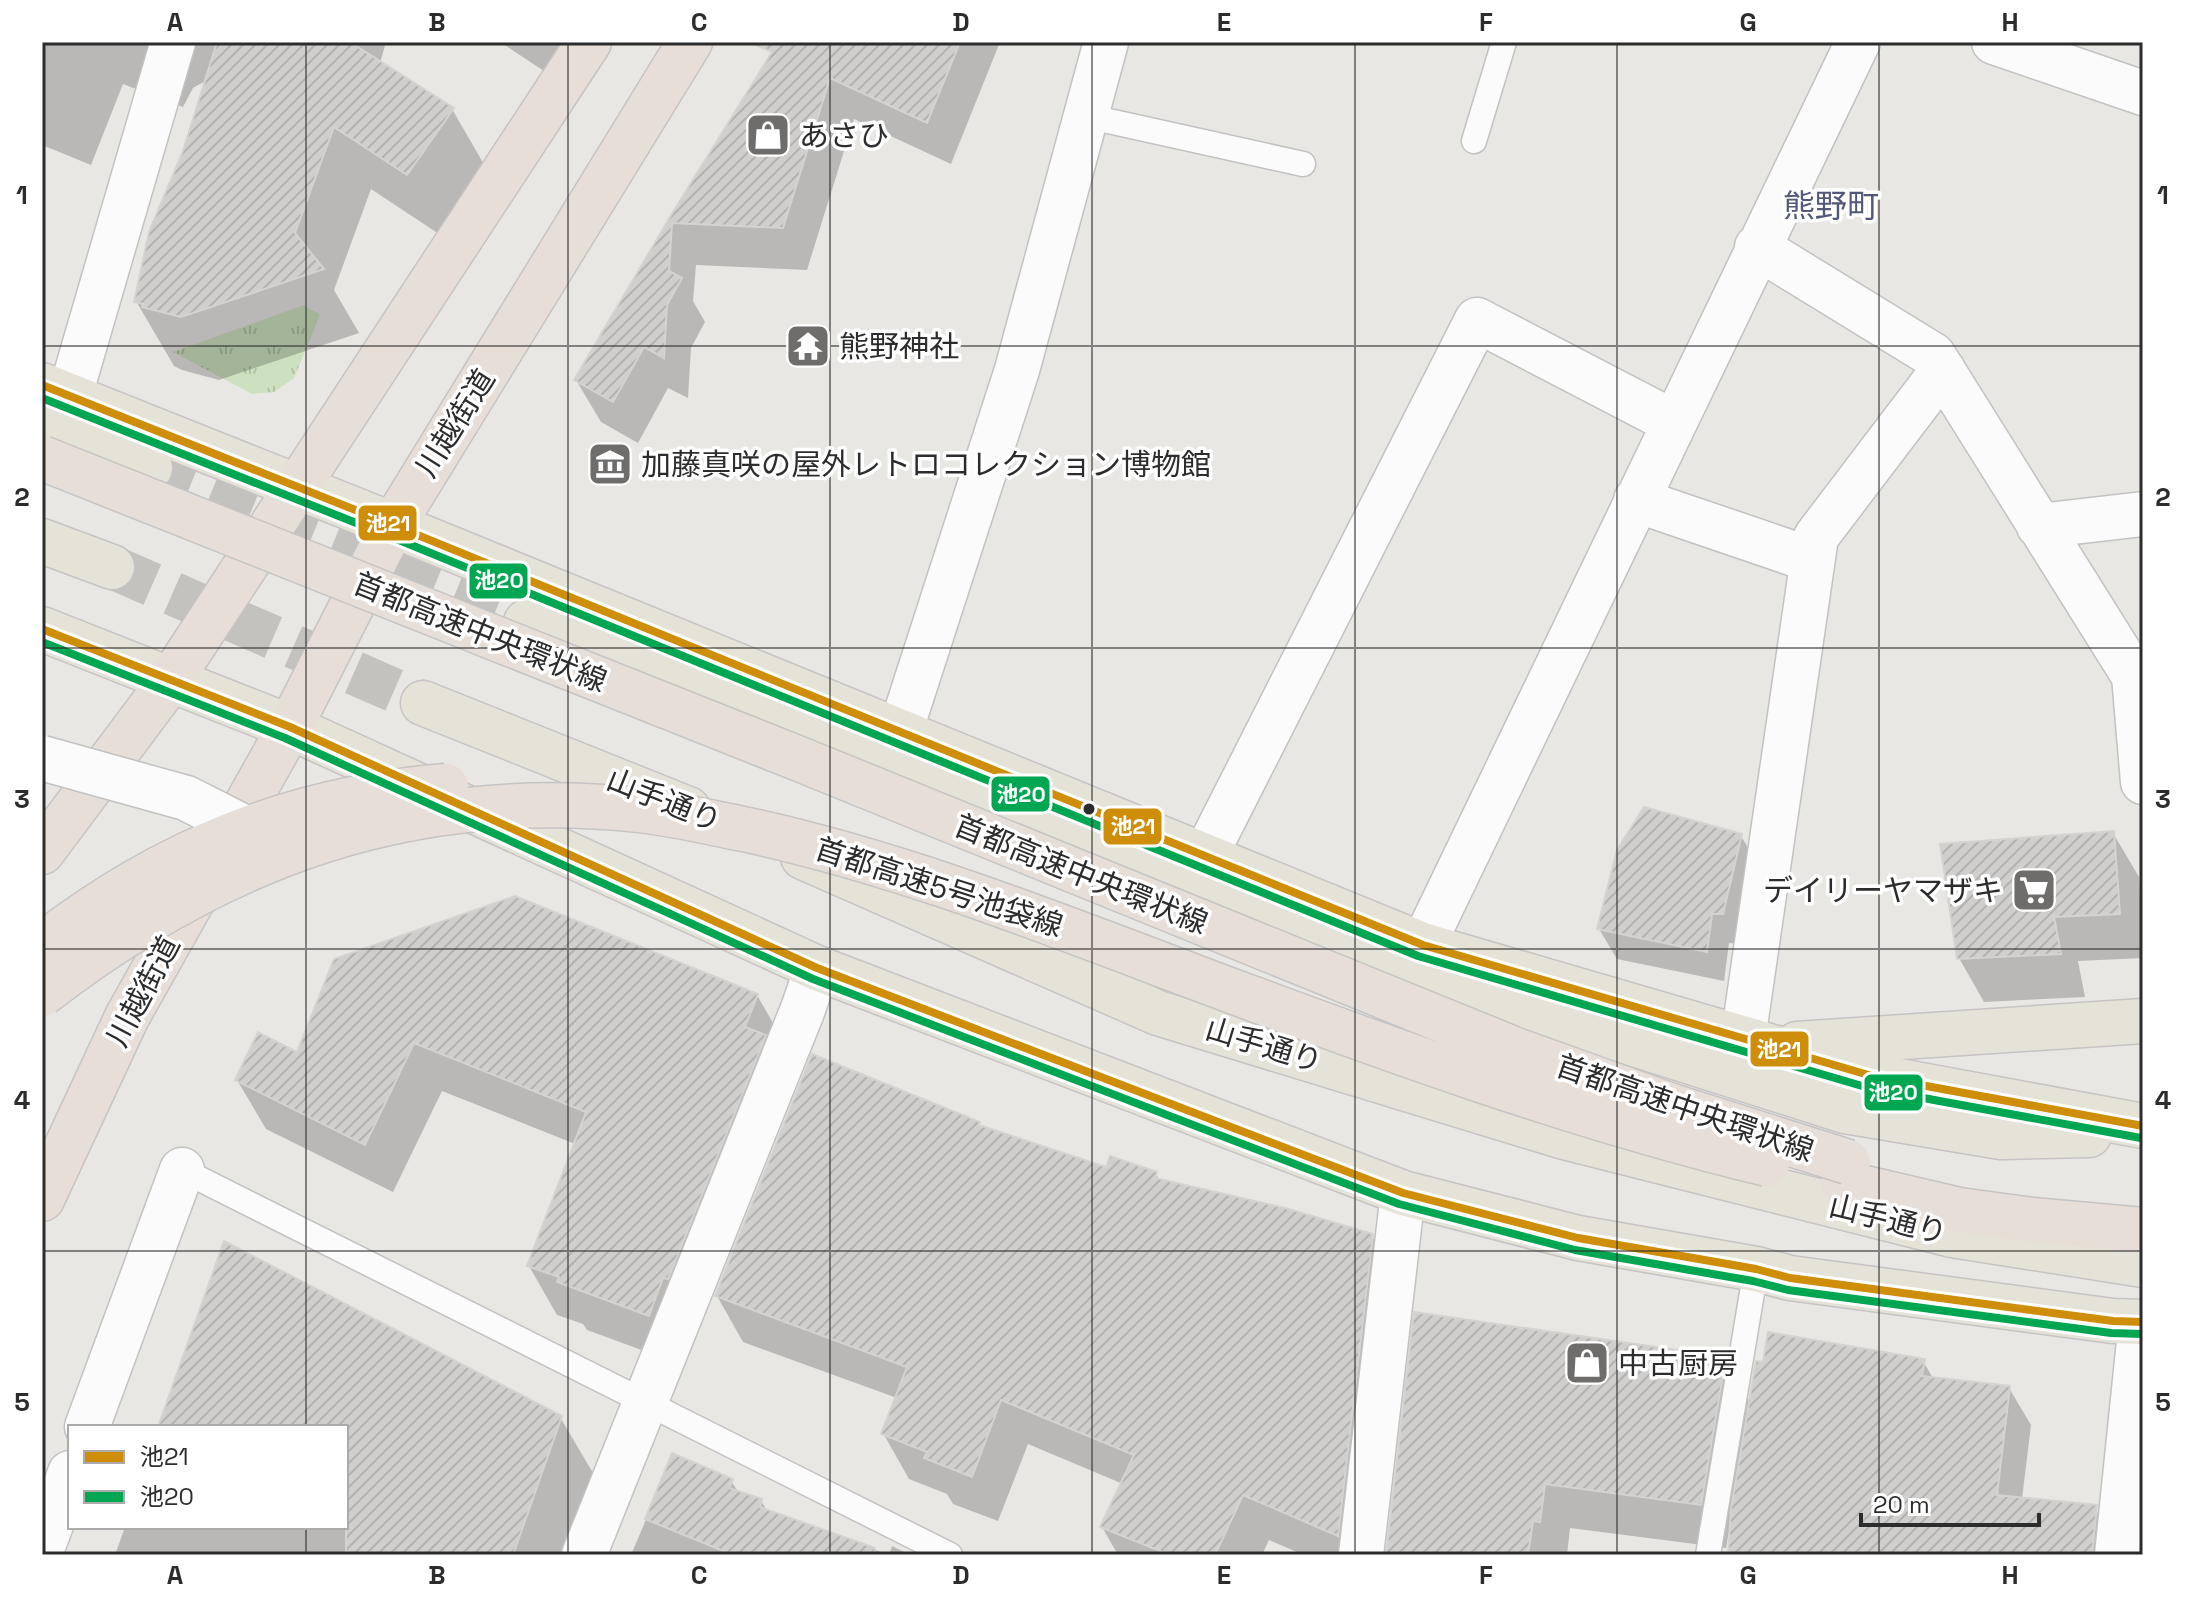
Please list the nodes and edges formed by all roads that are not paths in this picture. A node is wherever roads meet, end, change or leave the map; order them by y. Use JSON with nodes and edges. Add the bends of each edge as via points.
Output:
{"nodes":[{"id":1,"x":173,"y":42,"type":"edge"},
{"id":2,"x":589,"y":42,"type":"edge"},
{"id":3,"x":690,"y":42,"type":"edge"},
{"id":4,"x":1106,"y":42,"type":"edge"},
{"id":5,"x":1504,"y":42,"type":"edge"},
{"id":6,"x":1858,"y":42,"type":"edge"},
{"id":7,"x":1994,"y":42,"type":"edge"},
{"id":8,"x":2143,"y":93,"type":"edge"},
{"id":9,"x":1086,"y":116,"type":"junction"},
{"id":10,"x":1474,"y":141,"type":"dead end"},
{"id":11,"x":1303,"y":164,"type":"dead end"},
{"id":12,"x":1757,"y":247,"type":"junction"},
{"id":13,"x":1943,"y":370,"type":"junction"},
{"id":14,"x":51,"y":402,"type":"edge"},
{"id":15,"x":1673,"y":422,"type":"junction"},
{"id":16,"x":42,"y":458,"type":"edge"},
{"id":17,"x":150,"y":468,"type":"tunnel mouth"},
{"id":18,"x":42,"y":481,"type":"edge"},
{"id":19,"x":296,"y":488,"type":"junction"},
{"id":20,"x":1636,"y":500,"type":"junction"},
{"id":21,"x":2143,"y":514,"type":"edge"},
{"id":22,"x":393,"y":525,"type":"junction"},
{"id":23,"x":2039,"y":526,"type":"junction"},
{"id":24,"x":42,"y":541,"type":"edge"},
{"id":25,"x":1812,"y":560,"type":"junction"},
{"id":26,"x":112,"y":567,"type":"tunnel mouth"},
{"id":27,"x":526,"y":622,"type":"tunnel mouth"},
{"id":28,"x":42,"y":629,"type":"edge"},
{"id":29,"x":170,"y":681,"type":"junction"},
{"id":30,"x":423,"y":703,"type":"tunnel mouth"},
{"id":31,"x":290,"y":727,"type":"junction"},
{"id":32,"x":900,"y":732,"type":"junction"},
{"id":33,"x":42,"y":758,"type":"edge"},
{"id":34,"x":2143,"y":782,"type":"edge"},
{"id":35,"x":42,"y":852,"type":"edge"},
{"id":36,"x":1205,"y":856,"type":"junction"},
{"id":37,"x":311,"y":862,"type":"dead end"},
{"id":38,"x":42,"y":945,"type":"edge"},
{"id":39,"x":1423,"y":945,"type":"junction"},
{"id":40,"x":817,"y":968,"type":"junction"},
{"id":41,"x":42,"y":994,"type":"edge"},
{"id":42,"x":127,"y":1017,"type":"junction"},
{"id":43,"x":2143,"y":1021,"type":"edge"},
{"id":44,"x":1754,"y":1042,"type":"junction"},
{"id":45,"x":42,"y":1125,"type":"edge"},
{"id":46,"x":2143,"y":1126,"type":"edge"},
{"id":47,"x":2143,"y":1134,"type":"edge"},
{"id":48,"x":182,"y":1170,"type":"joint"},
{"id":49,"x":1845,"y":1173,"type":"junction"},
{"id":50,"x":1403,"y":1193,"type":"junction"},
{"id":51,"x":42,"y":1199,"type":"edge"},
{"id":52,"x":2143,"y":1209,"type":"edge"},
{"id":53,"x":2143,"y":1230,"type":"edge"},
{"id":54,"x":2143,"y":1265,"type":"edge"},
{"id":55,"x":1756,"y":1269,"type":"junction"},
{"id":56,"x":2142,"y":1322,"type":"edge"},
{"id":57,"x":645,"y":1402,"type":"junction"},
{"id":58,"x":88,"y":1425,"type":"edge"},
{"id":59,"x":68,"y":1478,"type":"edge"},
{"id":60,"x":42,"y":1549,"type":"edge"},
{"id":61,"x":584,"y":1555,"type":"edge"},
{"id":62,"x":950,"y":1555,"type":"edge"},
{"id":63,"x":1361,"y":1555,"type":"edge"},
{"id":64,"x":1708,"y":1555,"type":"edge"},
{"id":65,"x":2117,"y":1555,"type":"edge"}],
"edges":[{"from":1,"to":14,"type":"street"},
{"from":2,"to":19,"type":"highway"},
{"from":3,"to":22,"type":"highway","name":"川越街道"},
{"from":4,"to":9,"type":"street"},
{"from":5,"to":10,"type":"lane"},
{"from":6,"to":12,"type":"street"},
{"from":7,"to":8,"type":"street"},
{"from":9,"to":11,"type":"lane"},
{"from":9,"to":32,"type":"street","via":[[1017,370]]},
{"from":12,"to":13,"type":"street","via":[[1933,355]]},
{"from":12,"to":15,"type":"street"},
{"from":13,"to":23,"type":"street"},
{"from":13,"to":25,"type":"street","via":[[1816,537]]},
{"from":14,"to":17,"type":"main road"},
{"from":14,"to":19,"type":"main road"},
{"from":15,"to":20,"type":"street"},
{"from":15,"to":36,"type":"street","via":[[1477,320]]},
{"from":16,"to":49,"type":"highway","name":"首都高速中央環状線","bridge":true,"via":[[1516,1050]]},
{"from":18,"to":49,"type":"highway","name":"首都高速中央環状線","via":[[1511,1065],[1692,1134]]},
{"from":19,"to":22,"type":"main road"},
{"from":19,"to":29,"type":"highway"},
{"from":20,"to":25,"type":"street"},
{"from":20,"to":39,"type":"street"},
{"from":21,"to":23,"type":"street"},
{"from":22,"to":31,"type":"highway","name":"川越街道"},
{"from":22,"to":32,"type":"main road"},
{"from":23,"to":34,"type":"street","via":[[2134,676]]},
{"from":24,"to":26,"type":"main road"},
{"from":25,"to":44,"type":"street"},
{"from":27,"to":47,"type":"main road","via":[[1421,976],[1845,1111],[2001,1137]]},
{"from":28,"to":29,"type":"main road"},
{"from":29,"to":31,"type":"main road"},
{"from":29,"to":35,"type":"highway"},
{"from":30,"to":54,"type":"main road","name":"山手通り","via":[[774,844],[1158,1013],[1564,1137],[1952,1235]]},
{"from":31,"to":40,"type":"main road"},
{"from":31,"to":42,"type":"highway","name":"川越街道"},
{"from":32,"to":36,"type":"main road"},
{"from":33,"to":37,"type":"street","bridge":true,"via":[[186,798]]},
{"from":36,"to":39,"type":"main road"},
{"from":38,"to":49,"type":"highway","name":"首都高速5号池袋線","bridge":true,"via":[[144,875],[258,823],[309,808],[397,790],[462,785],[538,781],[646,787],[782,813],[863,838],[1582,1096]]},
{"from":39,"to":44,"type":"main road"},
{"from":40,"to":50,"type":"main road"},
{"from":40,"to":57,"type":"street"},
{"from":41,"to":49,"type":"highway","name":"首都高速5号池袋線","bridge":true,"via":[[160,912],[216,882],[318,841],[464,810],[639,810],[857,857],[1072,930],[1362,1040],[1667,1140]]},
{"from":42,"to":45,"type":"highway"},
{"from":42,"to":51,"type":"highway","name":"川越街道"},
{"from":43,"to":44,"type":"main road"},
{"from":44,"to":46,"type":"main road","via":[[1872,1076]]},
{"from":48,"to":57,"type":"lane"},
{"from":48,"to":58,"type":"street"},
{"from":49,"to":52,"type":"highway","name":"首都高速中央環状線"},
{"from":49,"to":53,"type":"highway","name":"首都高速中央環状線","via":[[1959,1210]]},
{"from":50,"to":55,"type":"main road","via":[[1578,1238]]},
{"from":50,"to":63,"type":"street"},
{"from":55,"to":56,"type":"main road","via":[[1790,1278]]},
{"from":55,"to":64,"type":"lane"},
{"from":56,"to":65,"type":"street"},
{"from":57,"to":61,"type":"street"},
{"from":57,"to":62,"type":"lane"},
{"from":59,"to":60,"type":"street"}]}
